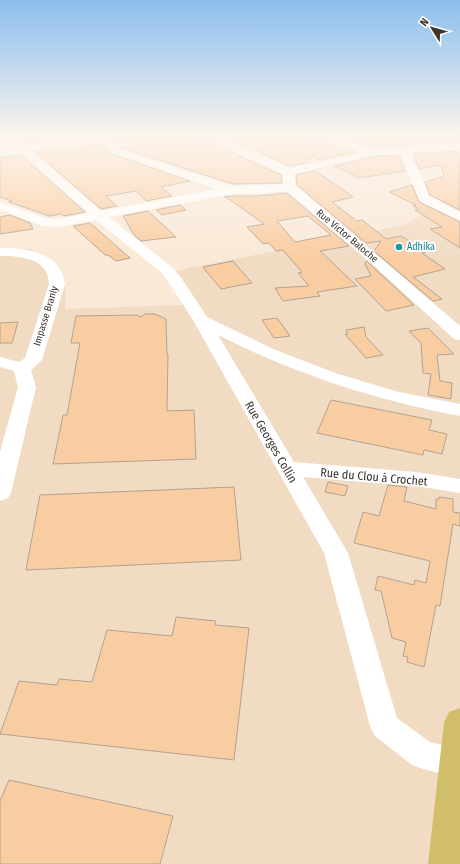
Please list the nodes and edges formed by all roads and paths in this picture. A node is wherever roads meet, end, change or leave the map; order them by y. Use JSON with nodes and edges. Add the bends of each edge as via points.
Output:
{"nodes":[{"id":1,"x":55,"y":178,"type":"edge"},
{"id":2,"x":194,"y":178,"type":"edge"},
{"id":3,"x":289,"y":178,"type":"edge"},
{"id":4,"x":416,"y":178,"type":"edge"},
{"id":5,"x":290,"y":188,"type":"junction"},
{"id":6,"x":232,"y":190,"type":"junction"},
{"id":7,"x":0,"y":206,"type":"edge"},
{"id":8,"x":98,"y":216,"type":"junction"},
{"id":9,"x":460,"y":217,"type":"edge"},
{"id":10,"x":0,"y":252,"type":"edge"},
{"id":11,"x":201,"y":320,"type":"junction"},
{"id":12,"x":460,"y":335,"type":"edge"},
{"id":13,"x":0,"y":362,"type":"edge"},
{"id":14,"x":22,"y":368,"type":"junction"},
{"id":15,"x":460,"y":410,"type":"edge"},
{"id":16,"x":288,"y":469,"type":"junction"},
{"id":17,"x":460,"y":486,"type":"edge"},
{"id":18,"x":0,"y":492,"type":"edge"},
{"id":19,"x":460,"y":723,"type":"edge"},
{"id":20,"x":456,"y":762,"type":"junction"},
{"id":21,"x":446,"y":864,"type":"edge"}],
"edges":[{"from":1,"to":8,"type":"street","name":"Rue Georges Collin"},
{"from":2,"to":6,"type":"street"},
{"from":3,"to":5,"type":"street"},
{"from":4,"to":9,"type":"street","via":[[424,198]]},
{"from":5,"to":6,"type":"street"},
{"from":5,"to":12,"type":"street","name":"Rue Victor Baloche"},
{"from":6,"to":8,"type":"street"},
{"from":7,"to":8,"type":"street","via":[[51,223]]},
{"from":8,"to":11,"type":"street","name":"Rue Georges Collin","via":[[168,271]]},
{"from":10,"to":14,"type":"street","name":"Impasse Branly","via":[[14,251],[35,256],[54,269],[58,276],[33,360]]},
{"from":11,"to":15,"type":"street","via":[[289,362],[360,387],[388,396]]},
{"from":11,"to":16,"type":"street","name":"Rue Georges Collin"},
{"from":13,"to":14,"type":"street"},
{"from":14,"to":18,"type":"street","via":[[27,387]]},
{"from":16,"to":17,"type":"street","name":"Rue du Clou à Crochet","via":[[416,479]]},
{"from":16,"to":20,"type":"street","name":"Rue Georges Collin","via":[[336,553],[385,726],[423,755]]},
{"from":19,"to":20,"type":"main road"},
{"from":20,"to":21,"type":"main road"}]}
